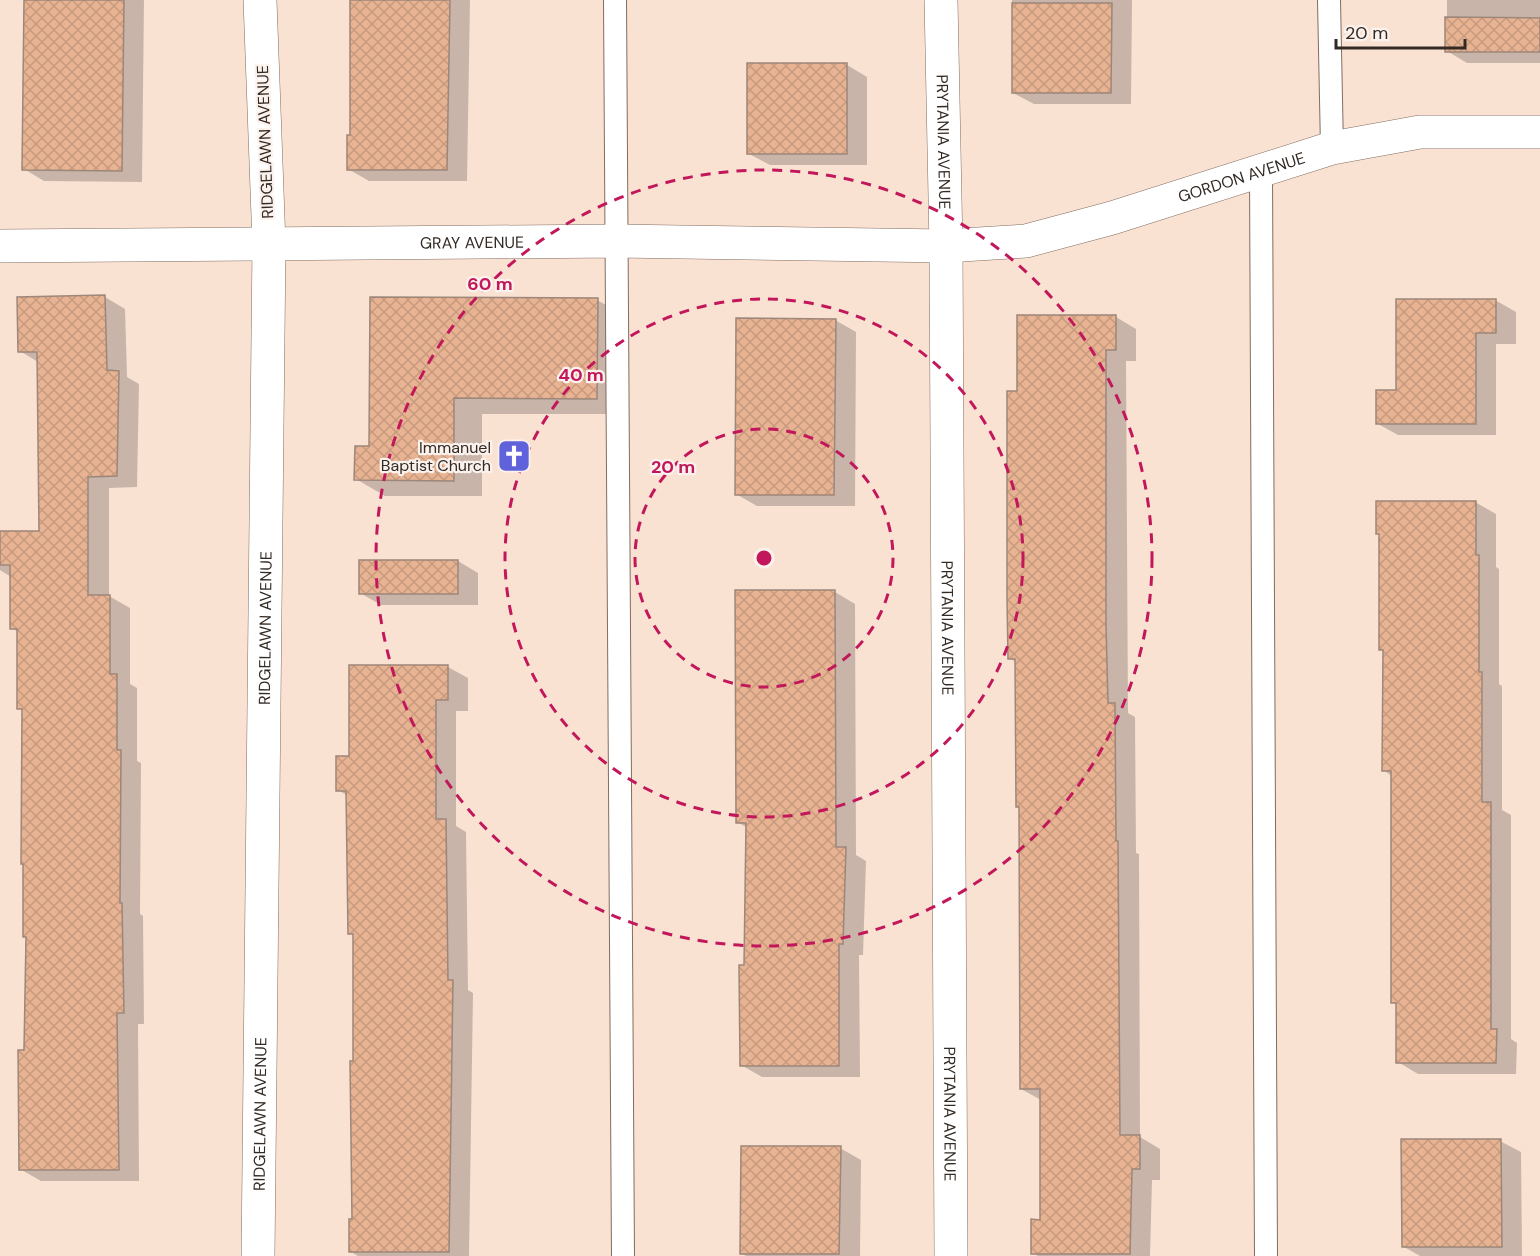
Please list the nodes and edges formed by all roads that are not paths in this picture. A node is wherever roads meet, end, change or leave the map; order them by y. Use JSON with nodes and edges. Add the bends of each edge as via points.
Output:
{"nodes":[{"id":1,"x":260,"y":0,"type":"edge"},
{"id":2,"x":615,"y":0,"type":"edge"},
{"id":3,"x":941,"y":0,"type":"edge"},
{"id":4,"x":1329,"y":0,"type":"edge"},
{"id":5,"x":1540,"y":132,"type":"edge"},
{"id":6,"x":1332,"y":148,"type":"junction"},
{"id":7,"x":1260,"y":172,"type":"junction"},
{"id":8,"x":617,"y":241,"type":"junction"},
{"id":9,"x":269,"y":244,"type":"junction"},
{"id":10,"x":0,"y":246,"type":"edge"},
{"id":11,"x":946,"y":246,"type":"junction"},
{"id":12,"x":258,"y":1256,"type":"edge"},
{"id":13,"x":623,"y":1256,"type":"edge"},
{"id":14,"x":951,"y":1256,"type":"edge"},
{"id":15,"x":1266,"y":1256,"type":"edge"}],
"edges":[{"from":1,"to":9,"type":"street","name":"RIDGELAWN AVENUE"},
{"from":2,"to":8,"type":"lane"},
{"from":3,"to":11,"type":"street","name":"PRYTANIA AVENUE"},
{"from":4,"to":6,"type":"lane"},
{"from":5,"to":6,"type":"street","name":"GORDON AVENUE","via":[[1420,132]]},
{"from":6,"to":7,"type":"street","name":"GORDON AVENUE"},
{"from":7,"to":11,"type":"street","name":"GORDON AVENUE","via":[[1026,241]]},
{"from":7,"to":15,"type":"lane"},
{"from":8,"to":9,"type":"street","name":"GRAY AVENUE"},
{"from":8,"to":11,"type":"street","name":"GRAY AVENUE"},
{"from":8,"to":13,"type":"lane"},
{"from":9,"to":10,"type":"street","name":"GRAY AVENUE"},
{"from":9,"to":12,"type":"street","name":"RIDGELAWN AVENUE"},
{"from":11,"to":14,"type":"street","name":"PRYTANIA AVENUE"}]}
